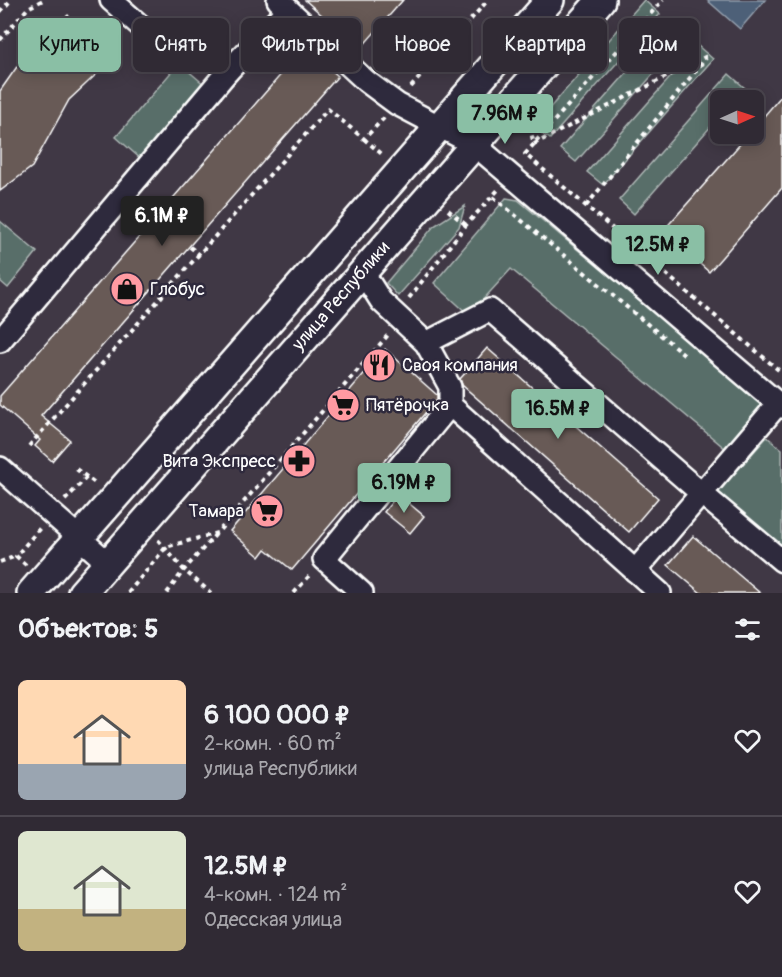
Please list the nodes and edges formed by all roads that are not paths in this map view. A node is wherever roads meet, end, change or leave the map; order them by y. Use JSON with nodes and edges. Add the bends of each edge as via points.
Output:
{"nodes":[{"id":1,"x":111,"y":0,"type":"edge"},
{"id":2,"x":550,"y":0,"type":"edge"},
{"id":3,"x":601,"y":0,"type":"edge"},
{"id":4,"x":283,"y":4,"type":"edge"},
{"id":5,"x":133,"y":19,"type":"edge"},
{"id":6,"x":229,"y":70,"type":"edge"},
{"id":7,"x":227,"y":72,"type":"edge"},
{"id":8,"x":439,"y":127,"type":"junction"},
{"id":9,"x":475,"y":145,"type":"junction"},
{"id":10,"x":362,"y":271,"type":"junction"},
{"id":11,"x":0,"y":341,"type":"edge"},
{"id":12,"x":426,"y":343,"type":"junction"},
{"id":13,"x":450,"y":405,"type":"junction"},
{"id":14,"x":780,"y":405,"type":"edge"},
{"id":15,"x":0,"y":468,"type":"edge"},
{"id":16,"x":701,"y":493,"type":"junction"},
{"id":17,"x":80,"y":538,"type":"junction"},
{"id":18,"x":782,"y":561,"type":"edge"},
{"id":19,"x":108,"y":563,"type":"junction"},
{"id":20,"x":635,"y":571,"type":"junction"},
{"id":21,"x":31,"y":593,"type":"edge"},
{"id":22,"x":82,"y":593,"type":"edge"},
{"id":23,"x":362,"y":593,"type":"edge"},
{"id":24,"x":660,"y":593,"type":"edge"}],
"edges":[{"from":1,"to":5,"type":"street"},
{"from":2,"to":8,"type":"main road","name":"улица Республики"},
{"from":3,"to":9,"type":"main road","name":"улица Республики"},
{"from":4,"to":6,"type":"street"},
{"from":4,"to":8,"type":"street","via":[[366,81]]},
{"from":7,"to":11,"type":"street"},
{"from":8,"to":9,"type":"street"},
{"from":8,"to":17,"type":"main road","name":"улица Республики"},
{"from":9,"to":10,"type":"main road","name":"улица Республики"},
{"from":9,"to":14,"type":"street"},
{"from":10,"to":12,"type":"street","via":[[381,302]]},
{"from":10,"to":19,"type":"main road","name":"улица Республики"},
{"from":12,"to":13,"type":"street","via":[[450,387]]},
{"from":12,"to":16,"type":"street","via":[[490,310]]},
{"from":13,"to":20,"type":"street"},
{"from":13,"to":23,"type":"street","via":[[324,559]]},
{"from":14,"to":16,"type":"street"},
{"from":15,"to":17,"type":"street"},
{"from":16,"to":18,"type":"street"},
{"from":16,"to":20,"type":"street"},
{"from":17,"to":19,"type":"street"},
{"from":17,"to":21,"type":"main road","name":"улица Республики"},
{"from":19,"to":22,"type":"main road","name":"улица Республики"},
{"from":20,"to":24,"type":"street"}]}
